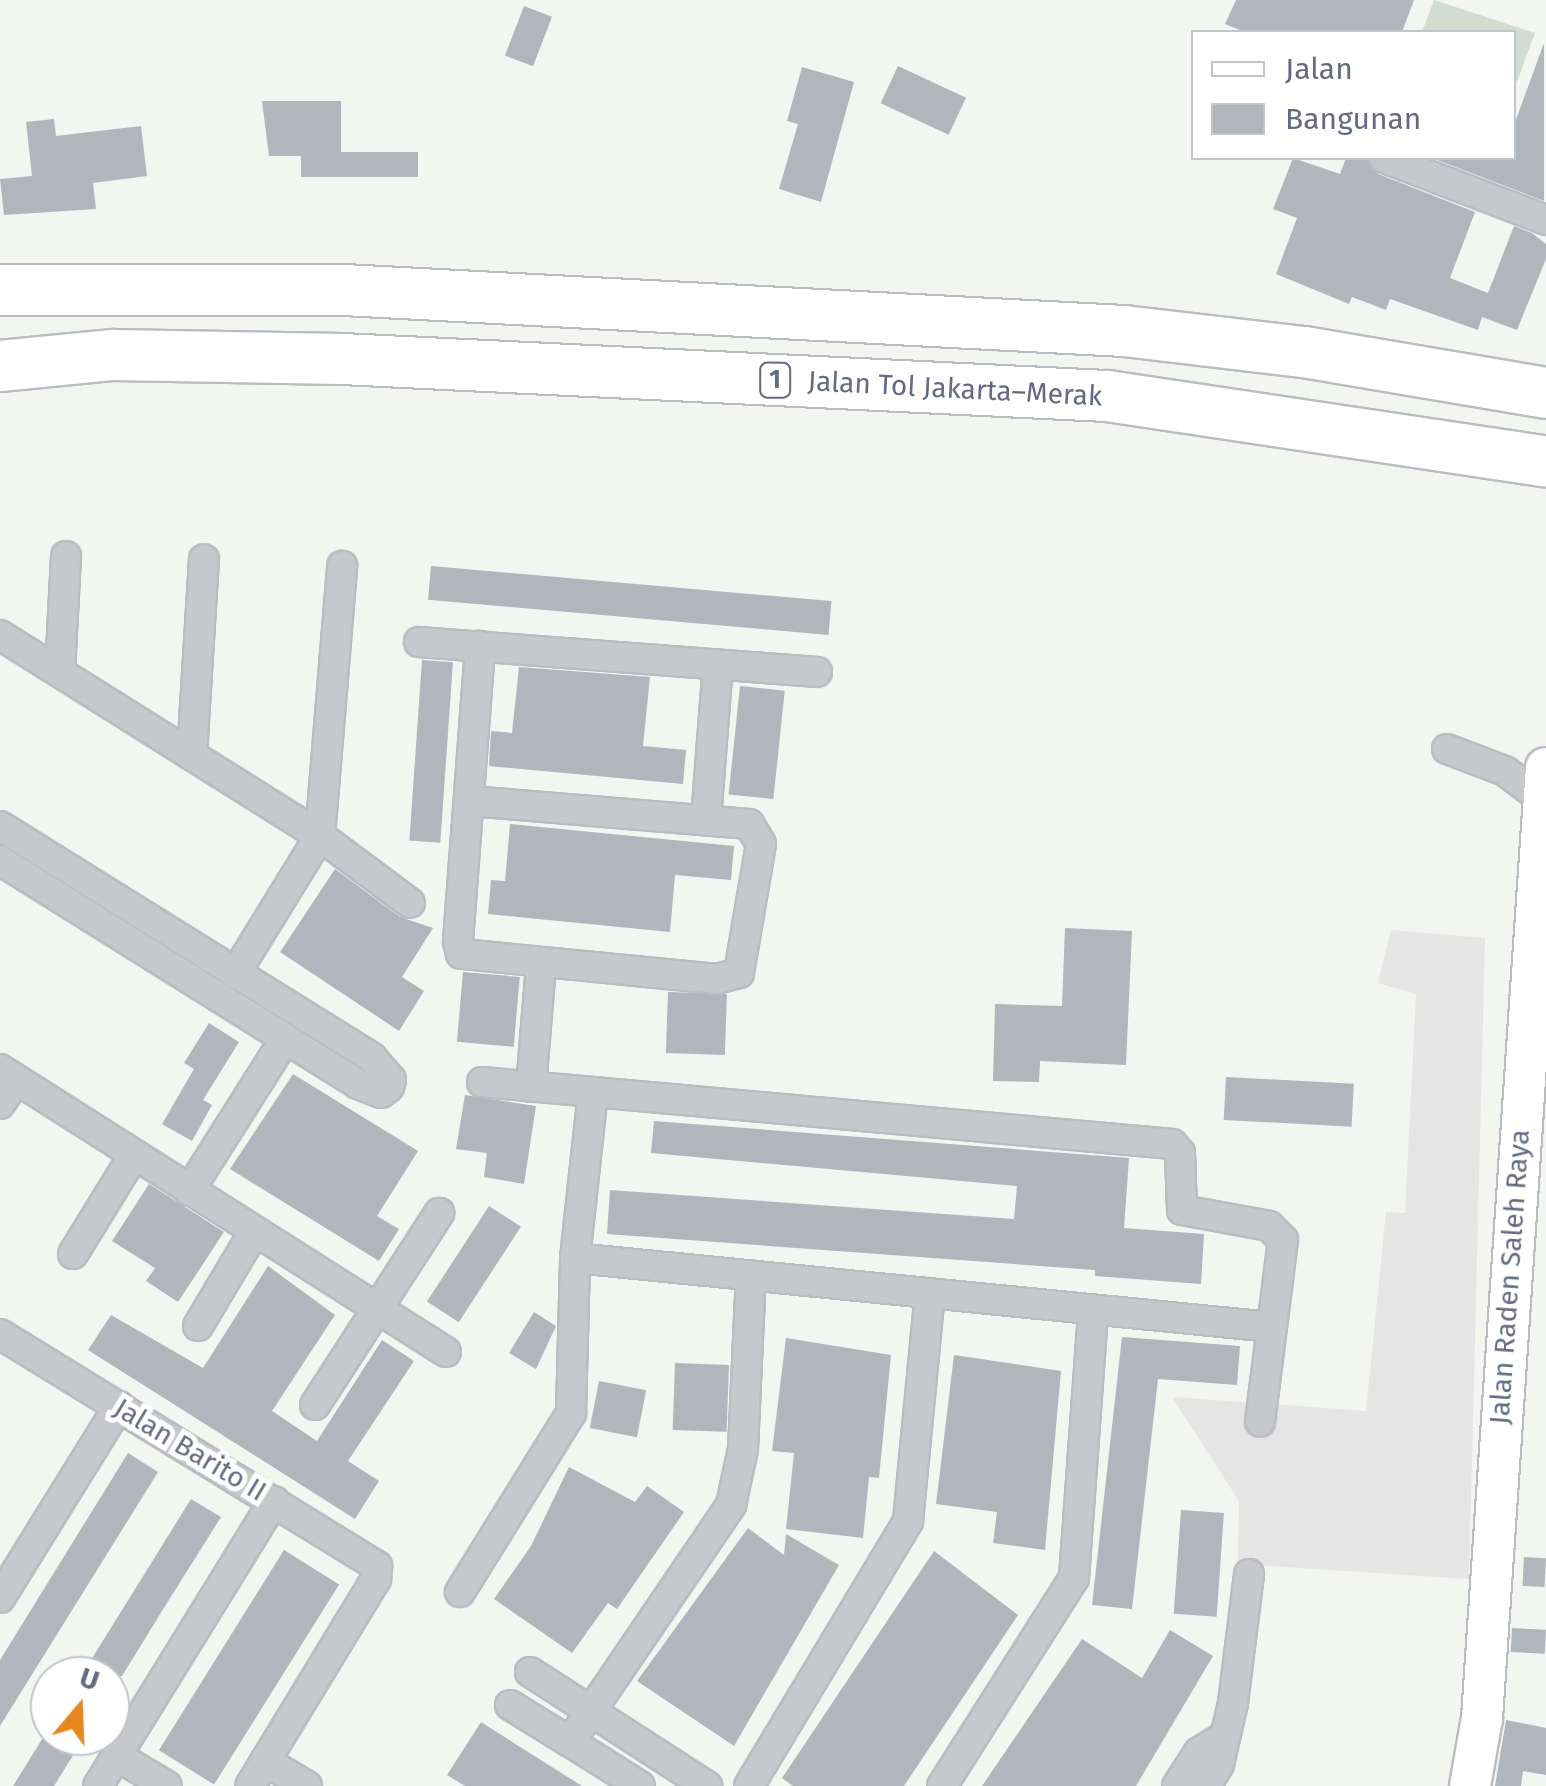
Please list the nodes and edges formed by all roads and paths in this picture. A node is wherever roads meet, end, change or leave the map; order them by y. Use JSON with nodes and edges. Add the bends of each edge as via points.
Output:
{"nodes":[{"id":1,"x":1389,"y":160,"type":"edge"},
{"id":2,"x":1546,"y":220,"type":"edge"},
{"id":3,"x":0,"y":290,"type":"edge"},
{"id":4,"x":0,"y":366,"type":"edge"},
{"id":5,"x":1546,"y":393,"type":"edge"},
{"id":6,"x":1546,"y":462,"type":"edge"},
{"id":7,"x":66,"y":556,"type":"dead end"},
{"id":8,"x":204,"y":559,"type":"dead end"},
{"id":9,"x":342,"y":566,"type":"dead end"},
{"id":10,"x":0,"y":635,"type":"edge"},
{"id":11,"x":420,"y":642,"type":"dead end"},
{"id":12,"x":480,"y":646,"type":"junction"},
{"id":13,"x":718,"y":664,"type":"junction"},
{"id":14,"x":60,"y":671,"type":"junction"},
{"id":15,"x":817,"y":672,"type":"dead end"},
{"id":16,"x":1447,"y":749,"type":"dead end"},
{"id":17,"x":192,"y":755,"type":"junction"},
{"id":18,"x":1545,"y":789,"type":"edge"},
{"id":19,"x":470,"y":801,"type":"junction"},
{"id":20,"x":706,"y":819,"type":"junction"},
{"id":21,"x":0,"y":826,"type":"edge"},
{"id":22,"x":320,"y":836,"type":"junction"},
{"id":23,"x":0,"y":860,"type":"edge"},
{"id":24,"x":53,"y":860,"type":"junction"},
{"id":25,"x":39,"y":885,"type":"junction"},
{"id":26,"x":410,"y":903,"type":"dead end"},
{"id":27,"x":542,"y":965,"type":"junction"},
{"id":28,"x":235,"y":974,"type":"junction"},
{"id":29,"x":285,"y":1040,"type":"junction"},
{"id":30,"x":8,"y":1075,"type":"edge"},
{"id":31,"x":482,"y":1082,"type":"dead end"},
{"id":32,"x":531,"y":1087,"type":"junction"},
{"id":33,"x":593,"y":1092,"type":"junction"},
{"id":34,"x":0,"y":1104,"type":"edge"},
{"id":35,"x":134,"y":1155,"type":"junction"},
{"id":36,"x":189,"y":1190,"type":"junction"},
{"id":37,"x":440,"y":1213,"type":"dead end"},
{"id":38,"x":254,"y":1232,"type":"junction"},
{"id":39,"x":72,"y":1254,"type":"dead end"},
{"id":40,"x":576,"y":1258,"type":"junction"},
{"id":41,"x":751,"y":1276,"type":"junction"},
{"id":42,"x":930,"y":1293,"type":"junction"},
{"id":43,"x":1093,"y":1310,"type":"junction"},
{"id":44,"x":377,"y":1311,"type":"junction"},
{"id":45,"x":198,"y":1326,"type":"dead end"},
{"id":46,"x":1272,"y":1327,"type":"junction"},
{"id":47,"x":0,"y":1334,"type":"edge"},
{"id":48,"x":446,"y":1352,"type":"dead end"},
{"id":49,"x":315,"y":1404,"type":"dead end"},
{"id":50,"x":118,"y":1406,"type":"junction"},
{"id":51,"x":1260,"y":1422,"type":"dead end"},
{"id":52,"x":274,"y":1501,"type":"junction"},
{"id":53,"x":1249,"y":1574,"type":"dead end"},
{"id":54,"x":460,"y":1592,"type":"dead end"},
{"id":55,"x":0,"y":1598,"type":"edge"},
{"id":56,"x":530,"y":1672,"type":"dead end"},
{"id":57,"x":510,"y":1705,"type":"dead end"},
{"id":58,"x":592,"y":1711,"type":"junction"},
{"id":59,"x":130,"y":1735,"type":"edge"},
{"id":60,"x":1222,"y":1738,"type":"junction"},
{"id":61,"x":570,"y":1742,"type":"junction"},
{"id":62,"x":117,"y":1756,"type":"joint"},
{"id":63,"x":265,"y":1761,"type":"junction"},
{"id":64,"x":98,"y":1786,"type":"edge"},
{"id":65,"x":167,"y":1786,"type":"edge"},
{"id":66,"x":250,"y":1786,"type":"edge"},
{"id":67,"x":307,"y":1786,"type":"edge"},
{"id":68,"x":640,"y":1786,"type":"edge"},
{"id":69,"x":707,"y":1786,"type":"edge"},
{"id":70,"x":749,"y":1786,"type":"edge"},
{"id":71,"x":942,"y":1786,"type":"edge"},
{"id":72,"x":1178,"y":1786,"type":"edge"},
{"id":73,"x":1206,"y":1786,"type":"edge"},
{"id":74,"x":1470,"y":1786,"type":"edge"}],
"edges":[{"from":1,"to":2,"type":"street"},
{"from":3,"to":5,"type":"highway","via":[[344,290],[1124,331],[1304,352]]},
{"from":4,"to":6,"type":"highway","name":"Jalan Tol Jakarta–Merak","number":"1","via":[[113,356],[342,359],[1107,396]]},
{"from":7,"to":14,"type":"street"},
{"from":8,"to":17,"type":"street"},
{"from":9,"to":22,"type":"street"},
{"from":10,"to":14,"type":"street"},
{"from":11,"to":12,"type":"street"},
{"from":12,"to":13,"type":"street"},
{"from":12,"to":19,"type":"street"},
{"from":13,"to":15,"type":"street"},
{"from":13,"to":20,"type":"street"},
{"from":14,"to":17,"type":"street"},
{"from":16,"to":18,"type":"street"},
{"from":17,"to":22,"type":"street"},
{"from":18,"to":74,"type":"main road","name":"Jalan Raden Saleh Raya","via":[[1482,1718]]},
{"from":19,"to":20,"type":"street"},
{"from":19,"to":27,"type":"street","via":[[461,954]]},
{"from":20,"to":27,"type":"street","via":[[749,824],[760,837],[739,973],[717,980]]},
{"from":21,"to":24,"type":"street"},
{"from":22,"to":26,"type":"street"},
{"from":22,"to":28,"type":"street"},
{"from":23,"to":25,"type":"street"},
{"from":24,"to":25,"type":"street"},
{"from":24,"to":28,"type":"street"},
{"from":25,"to":29,"type":"street"},
{"from":27,"to":32,"type":"street"},
{"from":28,"to":29,"type":"street","via":[[372,1058],[392,1080],[390,1088],[373,1092]]},
{"from":29,"to":36,"type":"street"},
{"from":30,"to":34,"type":"street"},
{"from":30,"to":35,"type":"street"},
{"from":31,"to":32,"type":"street"},
{"from":32,"to":33,"type":"street"},
{"from":33,"to":40,"type":"street"},
{"from":33,"to":46,"type":"street","via":[[1166,1141],[1180,1153],[1182,1210],[1280,1234]]},
{"from":35,"to":36,"type":"street"},
{"from":35,"to":39,"type":"street"},
{"from":36,"to":38,"type":"street"},
{"from":37,"to":44,"type":"street"},
{"from":38,"to":44,"type":"street"},
{"from":38,"to":45,"type":"street"},
{"from":40,"to":41,"type":"street"},
{"from":40,"to":54,"type":"street","via":[[571,1413]]},
{"from":41,"to":42,"type":"street"},
{"from":41,"to":58,"type":"street","via":[[743,1449],[731,1504]]},
{"from":42,"to":43,"type":"street"},
{"from":42,"to":70,"type":"street","via":[[908,1521]]},
{"from":43,"to":46,"type":"street"},
{"from":43,"to":71,"type":"street","via":[[1074,1578]]},
{"from":44,"to":48,"type":"street"},
{"from":44,"to":49,"type":"street"},
{"from":46,"to":51,"type":"street"},
{"from":47,"to":50,"type":"street","name":"Jalan Barito II"},
{"from":50,"to":52,"type":"street","name":"Jalan Barito II"},
{"from":50,"to":55,"type":"street"},
{"from":52,"to":59,"type":"street"},
{"from":52,"to":63,"type":"street","name":"Jalan Barito II","via":[[378,1569]]},
{"from":53,"to":60,"type":"street"},
{"from":56,"to":58,"type":"street"},
{"from":57,"to":61,"type":"street"},
{"from":58,"to":61,"type":"street"},
{"from":58,"to":69,"type":"street"},
{"from":60,"to":72,"type":"street","via":[[1199,1752]]},
{"from":60,"to":73,"type":"street","via":[[1219,1764]]},
{"from":61,"to":68,"type":"street"},
{"from":62,"to":64,"type":"street"},
{"from":62,"to":65,"type":"street"},
{"from":63,"to":66,"type":"street"},
{"from":63,"to":67,"type":"street"}]}
